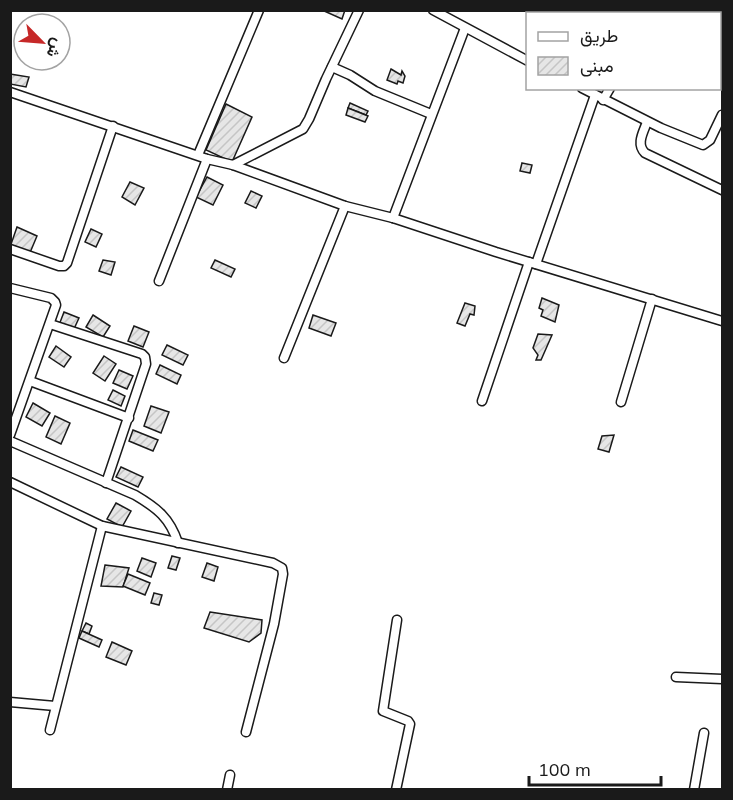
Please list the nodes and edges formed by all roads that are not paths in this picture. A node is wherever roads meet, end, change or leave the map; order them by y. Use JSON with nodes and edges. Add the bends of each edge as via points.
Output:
{"nodes":[{"id":1,"x":259,"y":10,"type":"edge"},
{"id":2,"x":359,"y":10,"type":"edge"},
{"id":3,"x":433,"y":10,"type":"edge"},
{"id":4,"x":465,"y":28,"type":"junction"},
{"id":5,"x":526,"y":61,"type":"edge"},
{"id":6,"x":332,"y":67,"type":"junction"},
{"id":7,"x":586,"y":90,"type":"edge"},
{"id":8,"x":608,"y":90,"type":"edge"},
{"id":9,"x":11,"y":94,"type":"edge"},
{"id":10,"x":599,"y":97,"type":"junction"},
{"id":11,"x":431,"y":114,"type":"junction"},
{"id":12,"x":723,"y":115,"type":"edge"},
{"id":13,"x":647,"y":122,"type":"junction"},
{"id":14,"x":113,"y":126,"type":"junction"},
{"id":15,"x":203,"y":157,"type":"junction"},
{"id":16,"x":233,"y":165,"type":"junction"},
{"id":17,"x":723,"y":190,"type":"edge"},
{"id":18,"x":345,"y":206,"type":"junction"},
{"id":19,"x":393,"y":218,"type":"junction"},
{"id":20,"x":10,"y":249,"type":"edge"},
{"id":21,"x":532,"y":263,"type":"junction"},
{"id":22,"x":159,"y":281,"type":"dead end"},
{"id":23,"x":10,"y":288,"type":"edge"},
{"id":24,"x":652,"y":299,"type":"junction"},
{"id":25,"x":723,"y":321,"type":"edge"},
{"id":26,"x":51,"y":324,"type":"junction"},
{"id":27,"x":284,"y":358,"type":"dead end"},
{"id":28,"x":30,"y":381,"type":"junction"},
{"id":29,"x":482,"y":401,"type":"dead end"},
{"id":30,"x":621,"y":402,"type":"dead end"},
{"id":31,"x":129,"y":418,"type":"junction"},
{"id":32,"x":10,"y":435,"type":"edge"},
{"id":33,"x":10,"y":441,"type":"edge"},
{"id":34,"x":10,"y":482,"type":"edge"},
{"id":35,"x":106,"y":483,"type":"junction"},
{"id":36,"x":102,"y":526,"type":"junction"},
{"id":37,"x":178,"y":543,"type":"junction"},
{"id":38,"x":398,"y":620,"type":"dead end"},
{"id":39,"x":676,"y":677,"type":"dead end"},
{"id":40,"x":723,"y":679,"type":"edge"},
{"id":41,"x":10,"y":702,"type":"edge"},
{"id":42,"x":55,"y":706,"type":"junction"},
{"id":43,"x":50,"y":730,"type":"dead end"},
{"id":44,"x":246,"y":732,"type":"dead end"},
{"id":45,"x":704,"y":734,"type":"dead end"},
{"id":46,"x":230,"y":775,"type":"dead end"},
{"id":47,"x":227,"y":789,"type":"edge"},
{"id":48,"x":396,"y":789,"type":"edge"},
{"id":49,"x":694,"y":789,"type":"edge"}],
"edges":[{"from":1,"to":15,"type":"street"},
{"from":2,"to":6,"type":"street"},
{"from":3,"to":4,"type":"street"},
{"from":4,"to":5,"type":"street"},
{"from":4,"to":11,"type":"street"},
{"from":6,"to":11,"type":"street","via":[[375,91]]},
{"from":6,"to":16,"type":"street","via":[[303,129]]},
{"from":7,"to":10,"type":"street"},
{"from":8,"to":10,"type":"street"},
{"from":9,"to":14,"type":"street"},
{"from":10,"to":13,"type":"street"},
{"from":10,"to":21,"type":"street"},
{"from":11,"to":19,"type":"street"},
{"from":12,"to":13,"type":"street","via":[[710,140],[703,145]]},
{"from":13,"to":17,"type":"street","via":[[640,142],[645,153]]},
{"from":14,"to":15,"type":"street"},
{"from":14,"to":20,"type":"street","via":[[67,263],[59,266]]},
{"from":15,"to":16,"type":"street"},
{"from":15,"to":22,"type":"street"},
{"from":16,"to":18,"type":"street"},
{"from":18,"to":19,"type":"street"},
{"from":18,"to":27,"type":"street"},
{"from":19,"to":21,"type":"street"},
{"from":21,"to":24,"type":"street"},
{"from":21,"to":29,"type":"street"},
{"from":23,"to":26,"type":"street","via":[[51,298],[55,302]]},
{"from":24,"to":25,"type":"street"},
{"from":24,"to":30,"type":"street"},
{"from":26,"to":28,"type":"street"},
{"from":26,"to":31,"type":"street","via":[[145,357]]},
{"from":28,"to":31,"type":"street"},
{"from":28,"to":32,"type":"street"},
{"from":31,"to":35,"type":"street"},
{"from":33,"to":35,"type":"street"},
{"from":34,"to":36,"type":"street"},
{"from":35,"to":37,"type":"street","via":[[152,505],[173,527]]},
{"from":36,"to":37,"type":"street"},
{"from":36,"to":42,"type":"street"},
{"from":37,"to":44,"type":"street","via":[[282,568],[274,624]]},
{"from":38,"to":48,"type":"street","via":[[383,711],[410,724]]},
{"from":39,"to":40,"type":"street"},
{"from":41,"to":42,"type":"street"},
{"from":42,"to":43,"type":"street"},
{"from":45,"to":49,"type":"street"},
{"from":46,"to":47,"type":"street"}]}
